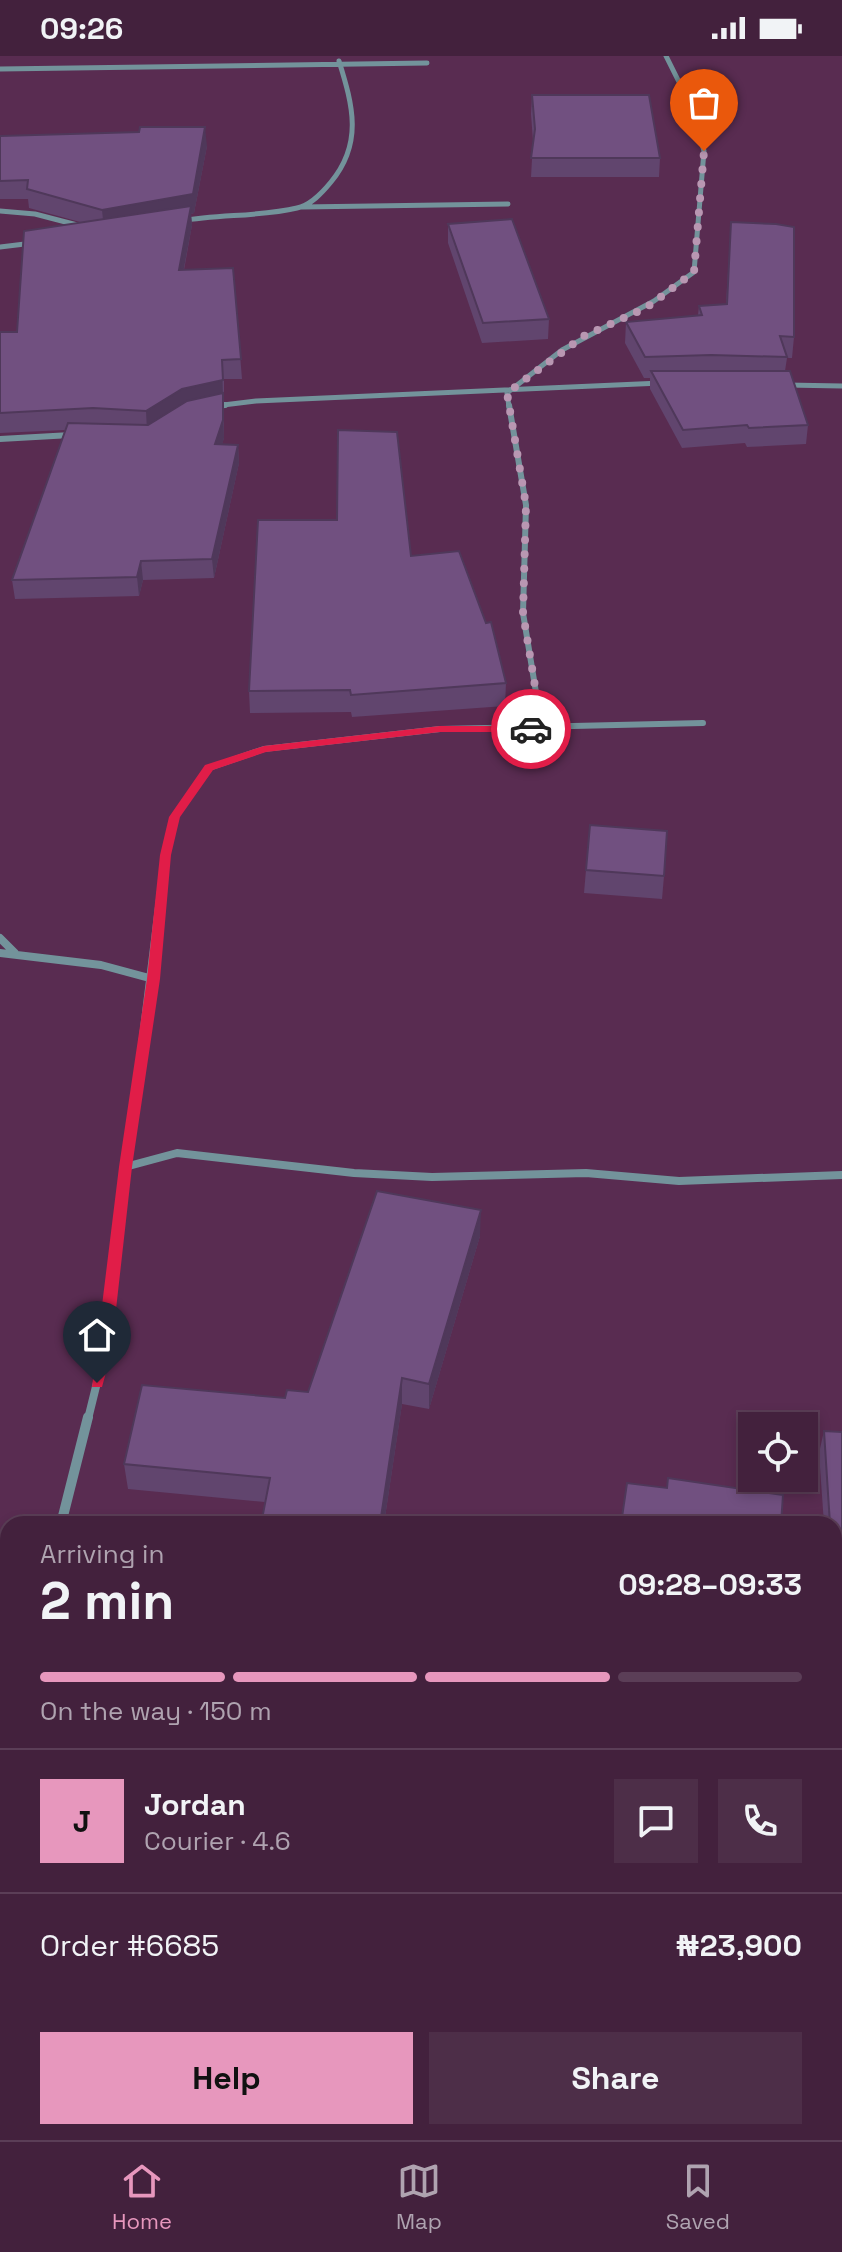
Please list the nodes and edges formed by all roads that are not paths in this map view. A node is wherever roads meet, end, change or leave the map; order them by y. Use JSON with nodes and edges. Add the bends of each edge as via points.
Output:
{"nodes":[{"id":1,"x":666,"y":56,"type":"edge"},
{"id":2,"x":339,"y":61,"type":"junction"},
{"id":3,"x":427,"y":63,"type":"dead end"},
{"id":4,"x":0,"y":69,"type":"edge"},
{"id":5,"x":508,"y":204,"type":"dead end"},
{"id":6,"x":302,"y":208,"type":"junction"},
{"id":7,"x":0,"y":211,"type":"edge"},
{"id":8,"x":178,"y":221,"type":"edge"},
{"id":9,"x":92,"y":230,"type":"edge"},
{"id":10,"x":45,"y":242,"type":"edge"},
{"id":11,"x":0,"y":247,"type":"edge"},
{"id":12,"x":663,"y":383,"type":"edge"},
{"id":13,"x":780,"y":384,"type":"edge"},
{"id":14,"x":842,"y":386,"type":"edge"},
{"id":15,"x":507,"y":393,"type":"junction"},
{"id":16,"x":207,"y":407,"type":"edge"},
{"id":17,"x":82,"y":434,"type":"edge"},
{"id":18,"x":0,"y":439,"type":"edge"},
{"id":19,"x":703,"y":723,"type":"dead end"},
{"id":20,"x":542,"y":729,"type":"junction"},
{"id":21,"x":0,"y":938,"type":"edge"},
{"id":22,"x":0,"y":953,"type":"edge"},
{"id":23,"x":15,"y":953,"type":"junction"},
{"id":24,"x":153,"y":979,"type":"junction"},
{"id":25,"x":125,"y":1167,"type":"junction"},
{"id":26,"x":842,"y":1175,"type":"edge"},
{"id":27,"x":63,"y":1516,"type":"edge"}],
"edges":[{"from":1,"to":15,"type":"street","via":[[692,108],[704,151],[694,272],[646,308],[584,336]]},
{"from":2,"to":3,"type":"street"},
{"from":2,"to":4,"type":"street"},
{"from":2,"to":6,"type":"street","via":[[356,135],[351,155]]},
{"from":5,"to":6,"type":"street"},
{"from":6,"to":8,"type":"street"},
{"from":7,"to":9,"type":"street","via":[[35,214]]},
{"from":10,"to":11,"type":"street"},
{"from":12,"to":15,"type":"street"},
{"from":13,"to":14,"type":"street"},
{"from":15,"to":16,"type":"street"},
{"from":15,"to":20,"type":"street","via":[[526,505],[523,613]]},
{"from":17,"to":18,"type":"street"},
{"from":19,"to":20,"type":"street"},
{"from":20,"to":24,"type":"street","via":[[369,735],[264,749],[209,768],[174,817],[165,855]]},
{"from":21,"to":23,"type":"street"},
{"from":22,"to":23,"type":"street"},
{"from":23,"to":24,"type":"street","via":[[101,965]]},
{"from":24,"to":25,"type":"street"},
{"from":25,"to":26,"type":"street","via":[[177,1153],[432,1177],[586,1173],[679,1181]]},
{"from":25,"to":27,"type":"street","via":[[104,1354]]}]}
